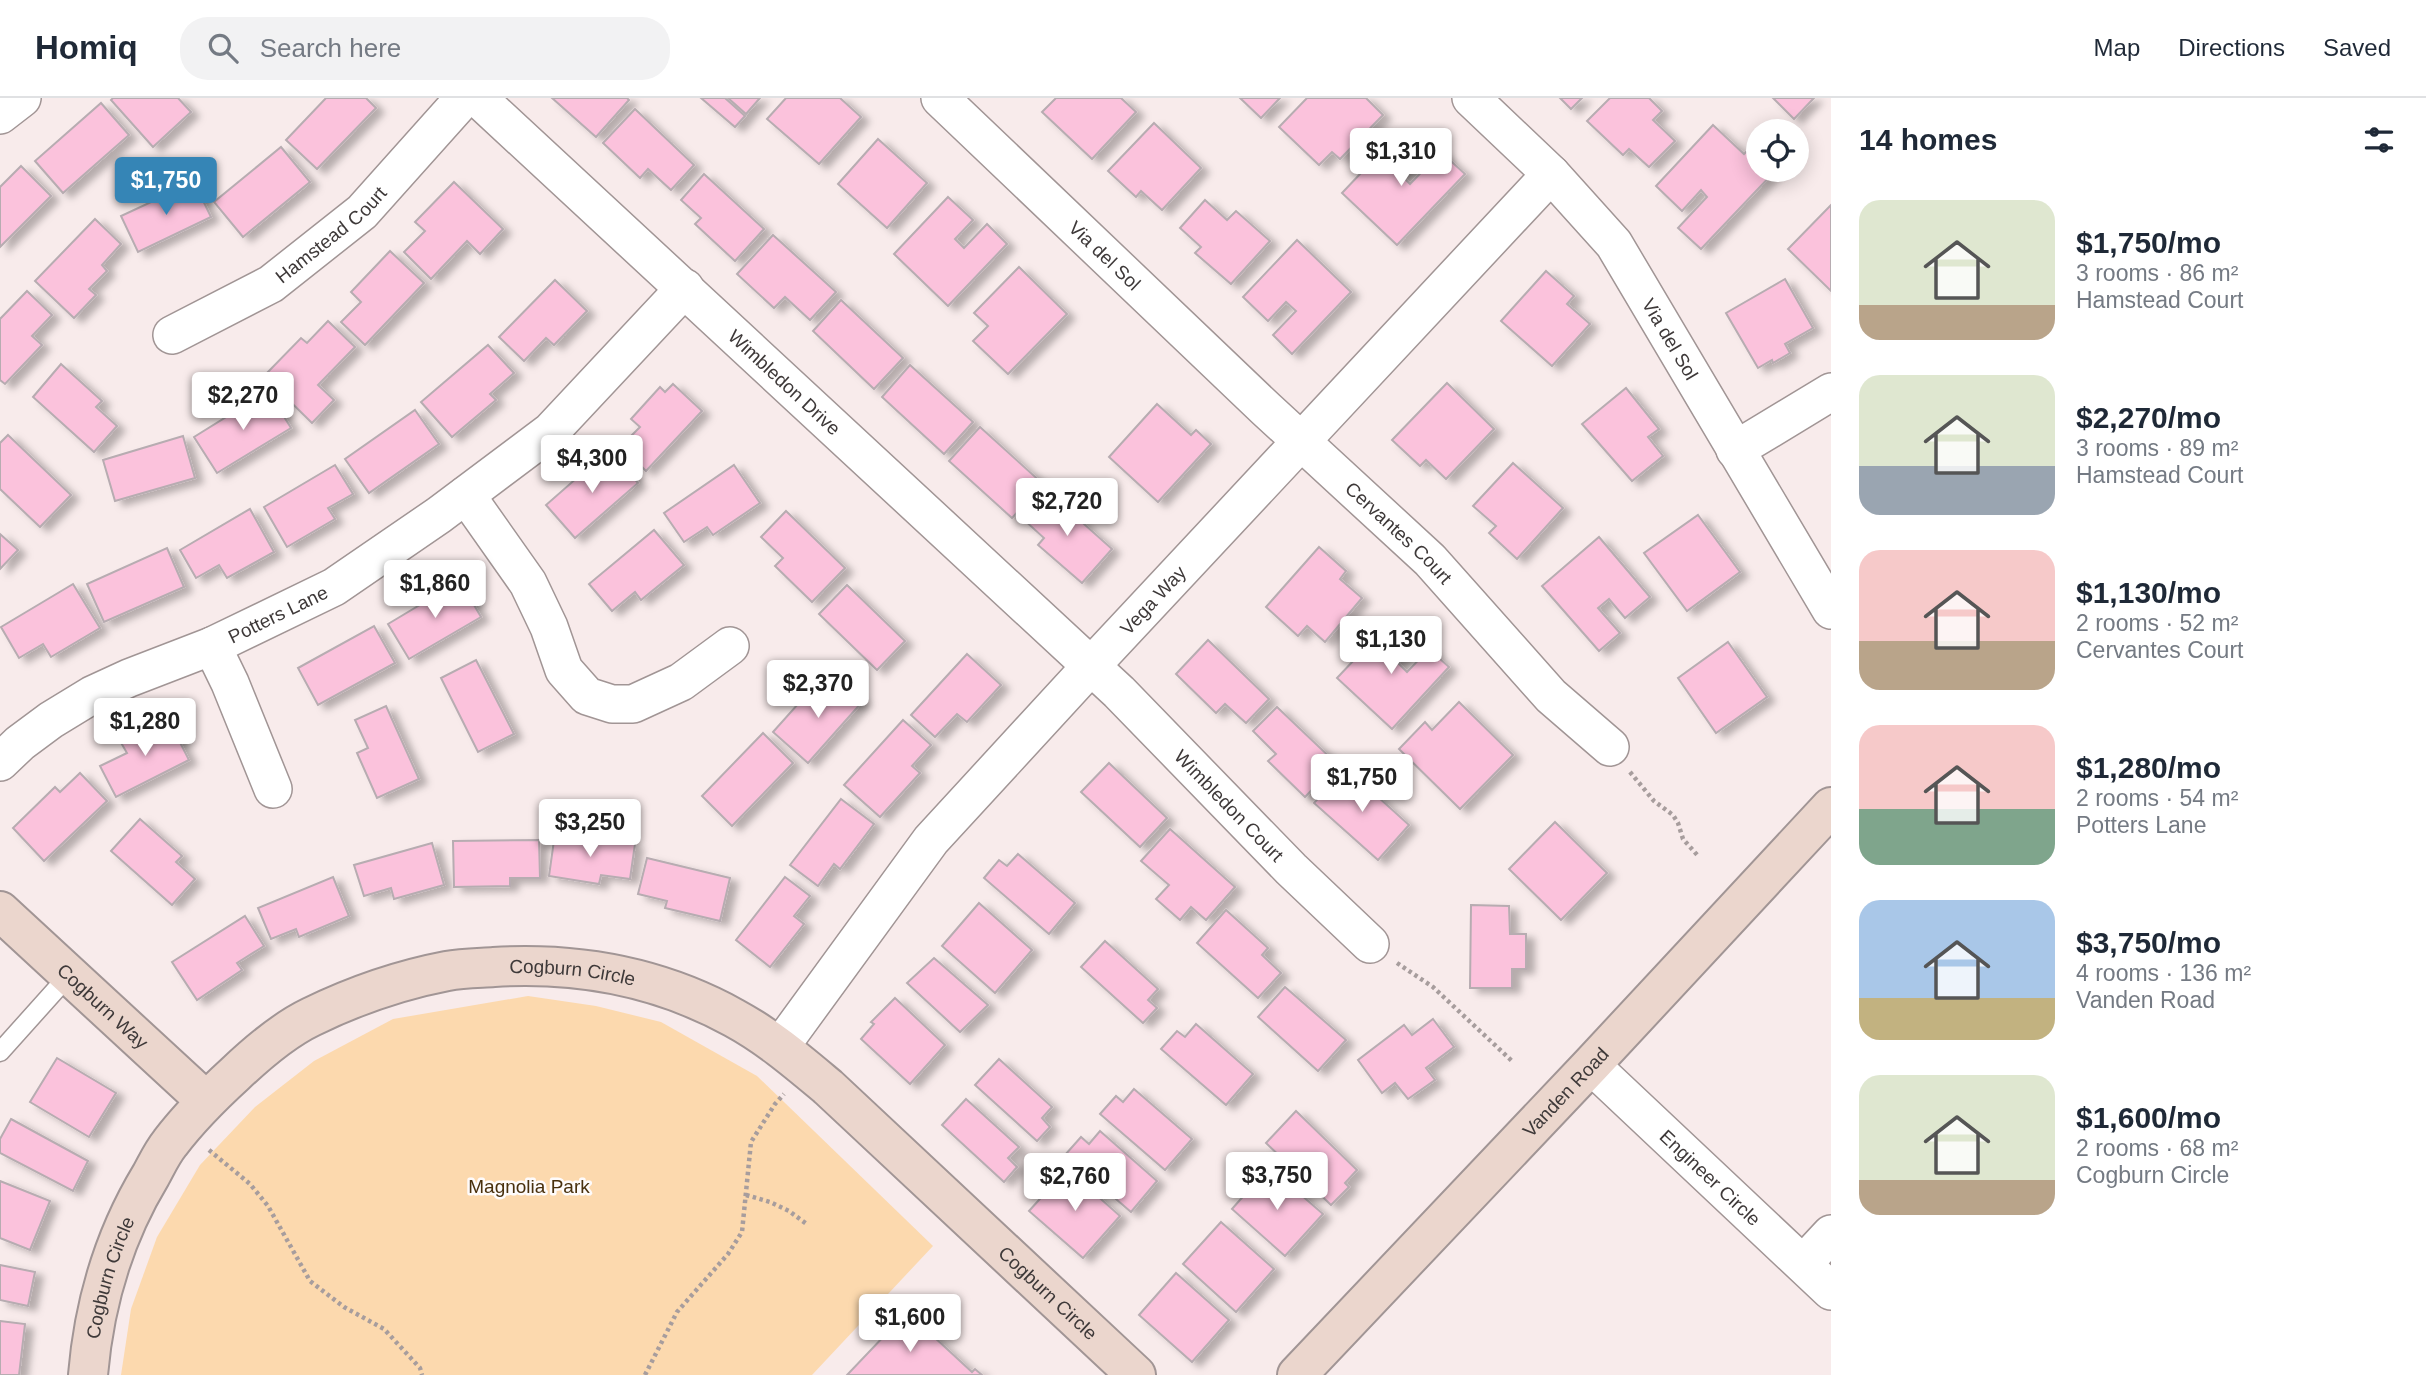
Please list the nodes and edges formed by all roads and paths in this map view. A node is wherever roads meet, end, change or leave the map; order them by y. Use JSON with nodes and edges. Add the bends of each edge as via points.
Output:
{"nodes":[{"id":1,"x":22,"y":98,"type":"edge"},
{"id":2,"x":464,"y":98,"type":"edge"},
{"id":3,"x":478,"y":98,"type":"edge"},
{"id":4,"x":940,"y":98,"type":"edge"},
{"id":5,"x":1471,"y":98,"type":"edge"},
{"id":6,"x":0,"y":115,"type":"edge"},
{"id":7,"x":1551,"y":174,"type":"junction"},
{"id":8,"x":685,"y":288,"type":"junction"},
{"id":9,"x":172,"y":335,"type":"dead end"},
{"id":10,"x":1831,"y":392,"type":"edge"},
{"id":11,"x":1302,"y":441,"type":"junction"},
{"id":12,"x":1735,"y":450,"type":"junction"},
{"id":13,"x":466,"y":495,"type":"junction"},
{"id":14,"x":1831,"y":610,"type":"edge"},
{"id":15,"x":212,"y":646,"type":"junction"},
{"id":16,"x":730,"y":646,"type":"dead end"},
{"id":17,"x":1091,"y":666,"type":"junction"},
{"id":18,"x":1610,"y":747,"type":"joint"},
{"id":19,"x":0,"y":762,"type":"edge"},
{"id":20,"x":272,"y":789,"type":"dead end"},
{"id":21,"x":1831,"y":807,"type":"edge"},
{"id":22,"x":1699,"y":857,"type":"dead end"},
{"id":23,"x":0,"y":911,"type":"edge"},
{"id":24,"x":1370,"y":944,"type":"joint"},
{"id":25,"x":69,"y":975,"type":"junction"},
{"id":26,"x":780,"y":1047,"type":"junction"},
{"id":27,"x":0,"y":1052,"type":"edge"},
{"id":28,"x":1511,"y":1061,"type":"dead end"},
{"id":29,"x":1591,"y":1065,"type":"junction"},
{"id":30,"x":788,"y":1091,"type":"dead end"},
{"id":31,"x":206,"y":1101,"type":"junction"},
{"id":32,"x":205,"y":1147,"type":"dead end"},
{"id":33,"x":746,"y":1195,"type":"junction"},
{"id":34,"x":808,"y":1226,"type":"dead end"},
{"id":35,"x":1831,"y":1234,"type":"edge"},
{"id":36,"x":1803,"y":1265,"type":"junction"},
{"id":37,"x":1831,"y":1291,"type":"edge"},
{"id":38,"x":88,"y":1375,"type":"edge"},
{"id":39,"x":422,"y":1375,"type":"edge"},
{"id":40,"x":645,"y":1375,"type":"edge"},
{"id":41,"x":1136,"y":1375,"type":"edge"},
{"id":42,"x":1297,"y":1375,"type":"edge"}],
"edges":[{"from":1,"to":6,"type":"street"},
{"from":2,"to":9,"type":"street","name":"Hamstead Court","via":[[362,212],[271,284]]},
{"from":3,"to":8,"type":"street","name":"Wimbledon Drive"},
{"from":4,"to":11,"type":"street","name":"Via del Sol"},
{"from":5,"to":7,"type":"street","name":"Via del Sol"},
{"from":7,"to":11,"type":"street","name":"Vega Way"},
{"from":7,"to":12,"type":"street","name":"Via del Sol","via":[[1614,244]]},
{"from":8,"to":13,"type":"street","name":"Potters Lane","via":[[551,431]]},
{"from":8,"to":17,"type":"street","name":"Wimbledon Drive"},
{"from":10,"to":12,"type":"street"},
{"from":11,"to":17,"type":"street","name":"Vega Way"},
{"from":11,"to":18,"type":"street","name":"Cervantes Court","via":[[1430,560],[1551,696]]},
{"from":12,"to":14,"type":"street","name":"Via del Sol"},
{"from":13,"to":15,"type":"street","name":"Potters Lane","via":[[334,587]]},
{"from":13,"to":16,"type":"street","via":[[528,583],[550,627],[564,670],[586,696],[612,704],[633,704],[681,682]]},
{"from":15,"to":19,"type":"street","name":"Potters Lane","via":[[92,695]]},
{"from":15,"to":20,"type":"street"},
{"from":17,"to":24,"type":"street","name":"Wimbledon Court"},
{"from":17,"to":26,"type":"street","name":"Vega Way","via":[[931,840]]},
{"from":18,"to":22,"type":"path","via":[[1654,800],[1673,815],[1683,839]]},
{"from":21,"to":29,"type":"street","name":"Vanden Road"},
{"from":23,"to":25,"type":"street","name":"Cogburn Way"},
{"from":24,"to":28,"type":"path","via":[[1433,987]]},
{"from":25,"to":27,"type":"lane"},
{"from":25,"to":31,"type":"street","name":"Cogburn Way"},
{"from":26,"to":31,"type":"street","name":"Cogburn Circle","via":[[700,1001],[628,977],[534,965],[449,970],[381,988],[309,1018],[247,1063]]},
{"from":26,"to":41,"type":"street","name":"Cogburn Circle"},
{"from":29,"to":36,"type":"street","name":"Engineer Circle"},
{"from":29,"to":42,"type":"street","name":"Vanden Road"},
{"from":30,"to":33,"type":"path","via":[[751,1142]]},
{"from":31,"to":38,"type":"street","name":"Cogburn Circle","via":[[169,1144],[126,1219],[105,1275]]},
{"from":32,"to":39,"type":"path","via":[[250,1184],[268,1206],[310,1281],[384,1329]]},
{"from":33,"to":34,"type":"path","via":[[789,1211]]},
{"from":33,"to":40,"type":"path","via":[[742,1232],[677,1312]]},
{"from":35,"to":36,"type":"street"},
{"from":36,"to":37,"type":"street","name":"Engineer Circle"}]}
